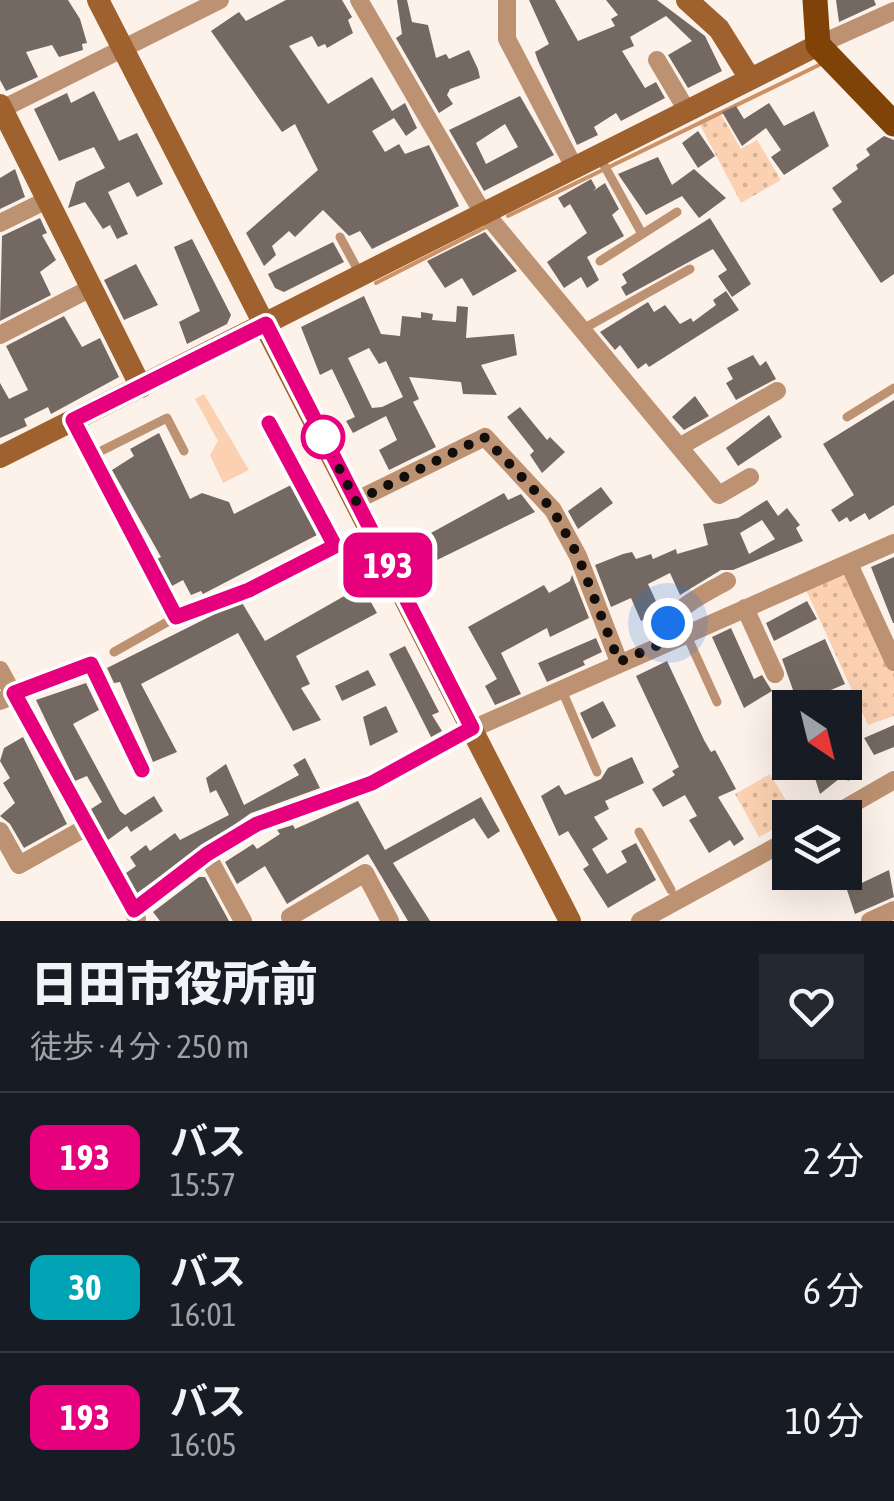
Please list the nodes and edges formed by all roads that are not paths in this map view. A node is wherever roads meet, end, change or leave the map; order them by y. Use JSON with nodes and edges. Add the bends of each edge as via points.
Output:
{"nodes":[{"id":1,"x":98,"y":0,"type":"edge"},
{"id":2,"x":220,"y":0,"type":"edge"},
{"id":3,"x":358,"y":0,"type":"edge"},
{"id":4,"x":508,"y":0,"type":"edge"},
{"id":5,"x":687,"y":0,"type":"edge"},
{"id":6,"x":815,"y":0,"type":"edge"},
{"id":7,"x":894,"y":11,"type":"edge"},
{"id":8,"x":818,"y":46,"type":"junction"},
{"id":9,"x":122,"y":48,"type":"junction"},
{"id":10,"x":658,"y":60,"type":"dead end"},
{"id":11,"x":749,"y":77,"type":"junction"},
{"id":12,"x":1,"y":108,"type":"edge"},
{"id":13,"x":686,"y":109,"type":"junction"},
{"id":14,"x":894,"y":124,"type":"edge"},
{"id":15,"x":598,"y":153,"type":"junction"},
{"id":16,"x":573,"y":166,"type":"junction"},
{"id":17,"x":47,"y":200,"type":"junction"},
{"id":18,"x":484,"y":210,"type":"junction"},
{"id":19,"x":677,"y":212,"type":"dead end"},
{"id":20,"x":0,"y":223,"type":"edge"},
{"id":21,"x":642,"y":232,"type":"junction"},
{"id":22,"x":340,"y":237,"type":"dead end"},
{"id":23,"x":600,"y":261,"type":"dead end"},
{"id":24,"x":690,"y":269,"type":"dead end"},
{"id":25,"x":360,"y":275,"type":"junction"},
{"id":26,"x":91,"y":288,"type":"junction"},
{"id":27,"x":266,"y":324,"type":"junction"},
{"id":28,"x":583,"y":329,"type":"junction"},
{"id":29,"x":0,"y":335,"type":"edge"},
{"id":30,"x":141,"y":387,"type":"junction"},
{"id":31,"x":894,"y":388,"type":"edge"},
{"id":32,"x":777,"y":391,"type":"dead end"},
{"id":33,"x":847,"y":417,"type":"dead end"},
{"id":34,"x":73,"y":420,"type":"junction"},
{"id":35,"x":269,"y":423,"type":"dead end"},
{"id":36,"x":679,"y":446,"type":"junction"},
{"id":37,"x":184,"y":451,"type":"dead end"},
{"id":38,"x":91,"y":456,"type":"junction"},
{"id":39,"x":0,"y":457,"type":"edge"},
{"id":40,"x":750,"y":477,"type":"dead end"},
{"id":41,"x":356,"y":501,"type":"junction"},
{"id":42,"x":369,"y":527,"type":"junction"},
{"id":43,"x":894,"y":543,"type":"edge"},
{"id":44,"x":335,"y":546,"type":"junction"},
{"id":45,"x":849,"y":564,"type":"junction"},
{"id":46,"x":727,"y":581,"type":"dead end"},
{"id":47,"x":745,"y":608,"type":"junction"},
{"id":48,"x":176,"y":617,"type":"junction"},
{"id":49,"x":686,"y":634,"type":"junction"},
{"id":50,"x":663,"y":643,"type":"junction"},
{"id":51,"x":114,"y":652,"type":"dead end"},
{"id":52,"x":619,"y":662,"type":"junction"},
{"id":53,"x":894,"y":662,"type":"edge"},
{"id":54,"x":0,"y":670,"type":"edge"},
{"id":55,"x":774,"y":674,"type":"dead end"},
{"id":56,"x":561,"y":688,"type":"junction"},
{"id":57,"x":7,"y":697,"type":"edge"},
{"id":58,"x":716,"y":702,"type":"dead end"},
{"id":59,"x":472,"y":728,"type":"junction"},
{"id":60,"x":142,"y":770,"type":"dead end"},
{"id":61,"x":597,"y":772,"type":"dead end"},
{"id":62,"x":894,"y":780,"type":"edge"},
{"id":63,"x":859,"y":800,"type":"edge"},
{"id":64,"x":85,"y":828,"type":"junction"},
{"id":65,"x":0,"y":831,"type":"edge"},
{"id":66,"x":640,"y":832,"type":"dead end"},
{"id":67,"x":772,"y":848,"type":"edge"},
{"id":68,"x":207,"y":854,"type":"junction"},
{"id":69,"x":671,"y":890,"type":"dead end"},
{"id":70,"x":894,"y":910,"type":"edge"},
{"id":71,"x":136,"y":916,"type":"edge"},
{"id":72,"x":290,"y":916,"type":"dead end"},
{"id":73,"x":243,"y":921,"type":"edge"},
{"id":74,"x":390,"y":921,"type":"edge"},
{"id":75,"x":570,"y":921,"type":"edge"},
{"id":76,"x":640,"y":921,"type":"edge"},
{"id":77,"x":870,"y":921,"type":"edge"}],
"edges":[{"from":1,"to":9,"type":"street"},
{"from":2,"to":9,"type":"street"},
{"from":3,"to":18,"type":"street"},
{"from":4,"to":16,"type":"street","via":[[507,40]]},
{"from":5,"to":11,"type":"street","via":[[719,30]]},
{"from":6,"to":8,"type":"main road"},
{"from":7,"to":8,"type":"street"},
{"from":8,"to":11,"type":"street"},
{"from":8,"to":14,"type":"main road"},
{"from":9,"to":12,"type":"street"},
{"from":9,"to":27,"type":"street"},
{"from":10,"to":13,"type":"street"},
{"from":11,"to":13,"type":"street"},
{"from":12,"to":17,"type":"street"},
{"from":13,"to":15,"type":"street"},
{"from":15,"to":16,"type":"street"},
{"from":15,"to":21,"type":"lane"},
{"from":16,"to":18,"type":"street"},
{"from":17,"to":20,"type":"street"},
{"from":17,"to":26,"type":"street"},
{"from":18,"to":25,"type":"street"},
{"from":18,"to":28,"type":"street"},
{"from":19,"to":21,"type":"lane"},
{"from":21,"to":23,"type":"lane"},
{"from":22,"to":25,"type":"lane"},
{"from":24,"to":28,"type":"lane"},
{"from":25,"to":27,"type":"street"},
{"from":26,"to":29,"type":"street"},
{"from":26,"to":30,"type":"street"},
{"from":27,"to":30,"type":"street"},
{"from":27,"to":41,"type":"street"},
{"from":28,"to":36,"type":"street"},
{"from":30,"to":34,"type":"street"},
{"from":31,"to":33,"type":"lane"},
{"from":32,"to":36,"type":"street"},
{"from":34,"to":38,"type":"lane"},
{"from":34,"to":39,"type":"street"},
{"from":35,"to":44,"type":"lane"},
{"from":36,"to":40,"type":"street","via":[[720,495]]},
{"from":37,"to":38,"type":"lane","via":[[167,418]]},
{"from":38,"to":48,"type":"lane"},
{"from":41,"to":42,"type":"street"},
{"from":41,"to":52,"type":"street","via":[[484,437],[553,510]]},
{"from":42,"to":44,"type":"lane"},
{"from":42,"to":59,"type":"street"},
{"from":43,"to":45,"type":"street"},
{"from":44,"to":48,"type":"lane","via":[[249,590]]},
{"from":45,"to":47,"type":"street"},
{"from":45,"to":53,"type":"street"},
{"from":46,"to":50,"type":"street","via":[[680,611]]},
{"from":47,"to":49,"type":"street"},
{"from":47,"to":55,"type":"street"},
{"from":48,"to":51,"type":"lane"},
{"from":49,"to":50,"type":"street"},
{"from":49,"to":58,"type":"lane"},
{"from":50,"to":52,"type":"street"},
{"from":52,"to":56,"type":"street"},
{"from":54,"to":57,"type":"street"},
{"from":56,"to":59,"type":"street"},
{"from":56,"to":61,"type":"lane"},
{"from":57,"to":60,"type":"street","via":[[91,664]]},
{"from":57,"to":64,"type":"street"},
{"from":59,"to":68,"type":"street","via":[[372,783],[257,824]]},
{"from":59,"to":75,"type":"street"},
{"from":62,"to":63,"type":"street"},
{"from":64,"to":65,"type":"street","via":[[19,866]]},
{"from":64,"to":71,"type":"street"},
{"from":66,"to":69,"type":"lane"},
{"from":67,"to":76,"type":"street"},
{"from":68,"to":71,"type":"street"},
{"from":68,"to":73,"type":"street"},
{"from":70,"to":77,"type":"street"},
{"from":72,"to":74,"type":"street","via":[[365,873]]}]}
